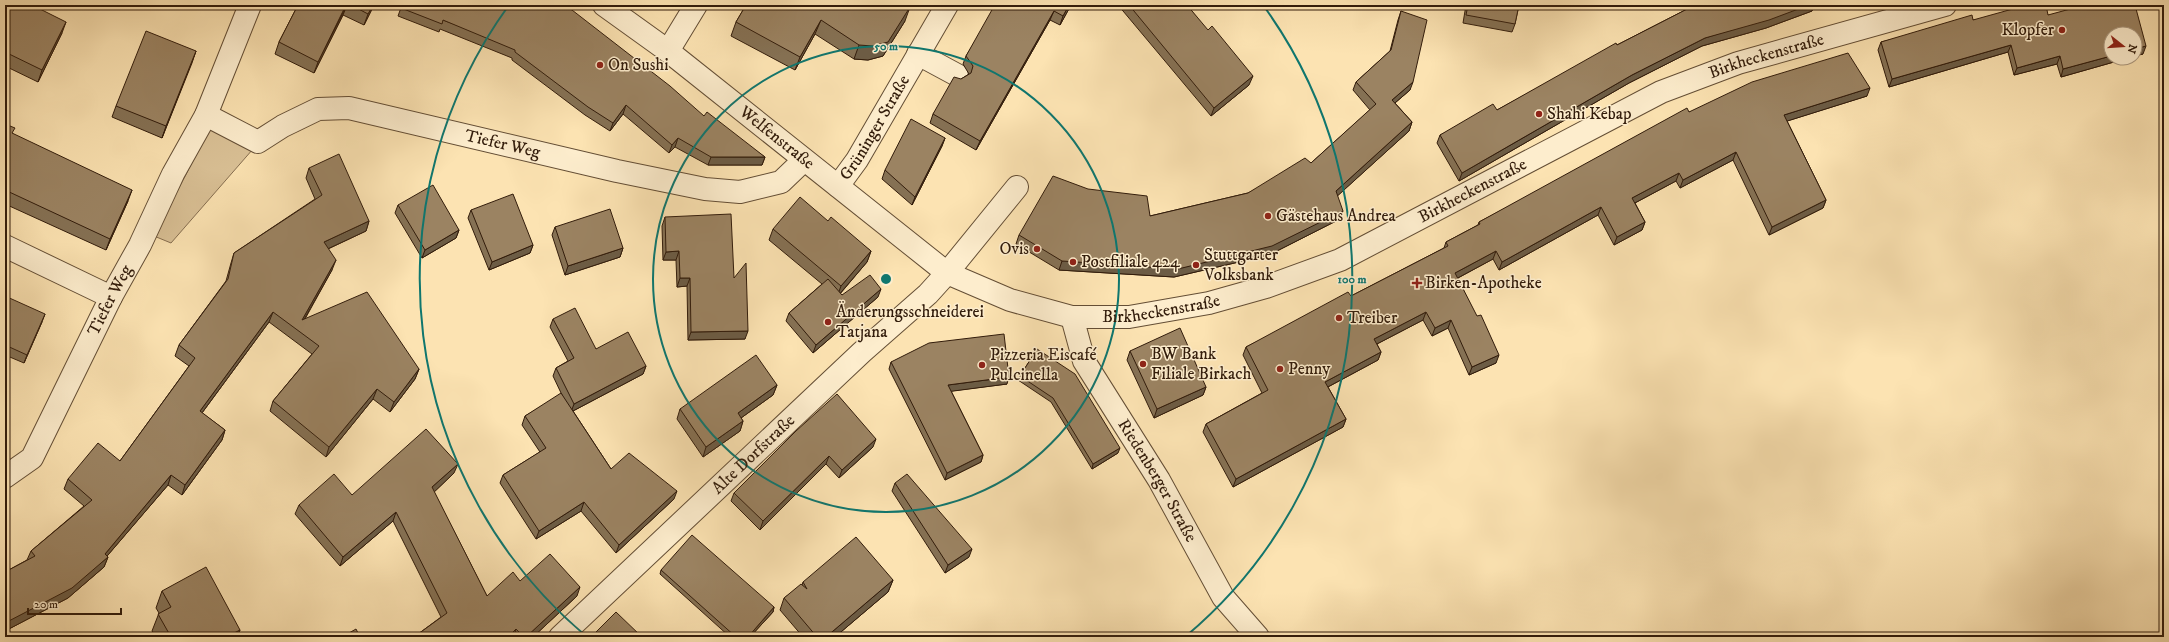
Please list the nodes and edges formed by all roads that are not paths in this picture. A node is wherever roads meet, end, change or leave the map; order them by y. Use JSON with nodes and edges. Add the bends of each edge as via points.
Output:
{"nodes":[{"id":1,"x":250,"y":5,"type":"edge"},
{"id":2,"x":604,"y":5,"type":"edge"},
{"id":3,"x":696,"y":5,"type":"edge"},
{"id":4,"x":947,"y":5,"type":"edge"},
{"id":5,"x":1944,"y":5,"type":"edge"},
{"id":6,"x":668,"y":52,"type":"junction"},
{"id":7,"x":918,"y":54,"type":"junction"},
{"id":8,"x":957,"y":75,"type":"dead end"},
{"id":9,"x":206,"y":115,"type":"junction"},
{"id":10,"x":804,"y":160,"type":"junction"},
{"id":11,"x":838,"y":186,"type":"junction"},
{"id":12,"x":1017,"y":187,"type":"dead end"},
{"id":13,"x":5,"y":246,"type":"edge"},
{"id":14,"x":948,"y":273,"type":"junction"},
{"id":15,"x":111,"y":297,"type":"junction"},
{"id":16,"x":1072,"y":317,"type":"junction"},
{"id":17,"x":5,"y":477,"type":"edge"},
{"id":18,"x":560,"y":637,"type":"edge"},
{"id":19,"x":1258,"y":637,"type":"edge"}],
"edges":[{"from":1,"to":9,"type":"street","name":"Tiefer Weg"},
{"from":2,"to":6,"type":"street","name":"Welfenstraße"},
{"from":3,"to":6,"type":"street"},
{"from":4,"to":7,"type":"street","name":"Grüninger Straße"},
{"from":5,"to":16,"type":"street","name":"Birkheckenstraße","via":[[1738,63],[1662,92],[1340,260],[1266,287],[1209,303],[1129,317]]},
{"from":6,"to":10,"type":"street","name":"Welfenstraße"},
{"from":7,"to":8,"type":"street"},
{"from":7,"to":11,"type":"street","name":"Grüninger Straße","via":[[857,160]]},
{"from":9,"to":10,"type":"street","name":"Tiefer Weg","via":[[258,142],[318,109],[349,108],[625,172],[705,189],[740,192],[781,182]]},
{"from":9,"to":15,"type":"street","name":"Tiefer Weg"},
{"from":10,"to":11,"type":"street","name":"Welfenstraße"},
{"from":11,"to":14,"type":"street","name":"Welfenstraße"},
{"from":12,"to":14,"type":"street","name":"Alte Dorfstraße"},
{"from":13,"to":15,"type":"street"},
{"from":14,"to":16,"type":"street","name":"Birkheckenstraße","via":[[1010,300]]},
{"from":14,"to":18,"type":"street","name":"Alte Dorfstraße"},
{"from":15,"to":17,"type":"street","name":"Tiefer Weg","via":[[32,458]]},
{"from":16,"to":19,"type":"street","name":"Riedenberger Straße","via":[[1084,361],[1159,480],[1223,596]]}]}
